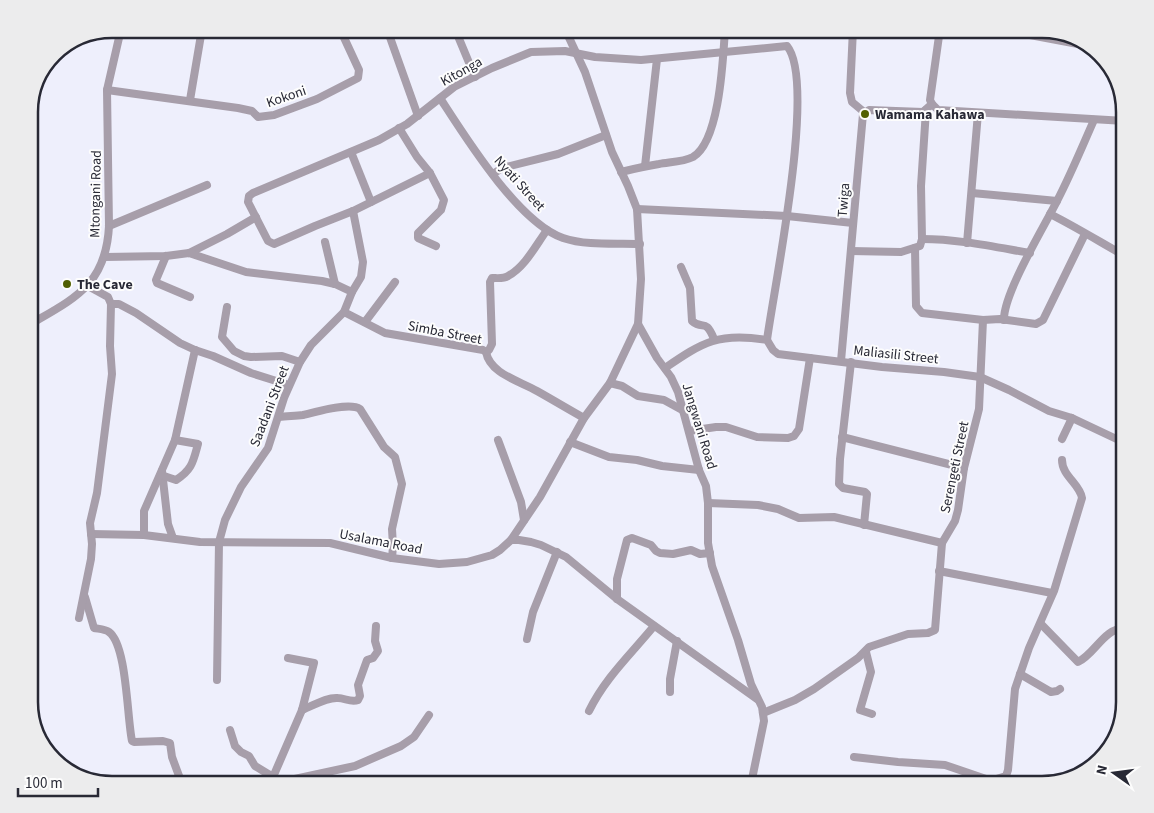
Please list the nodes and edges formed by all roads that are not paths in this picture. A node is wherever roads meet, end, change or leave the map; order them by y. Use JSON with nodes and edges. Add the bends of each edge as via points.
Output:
{"nodes":[{"id":1,"x":120,"y":37,"type":"edge"},
{"id":2,"x":201,"y":37,"type":"edge"},
{"id":3,"x":343,"y":37,"type":"edge"},
{"id":4,"x":390,"y":37,"type":"edge"},
{"id":5,"x":458,"y":37,"type":"edge"},
{"id":6,"x":569,"y":37,"type":"edge"},
{"id":7,"x":725,"y":37,"type":"edge"},
{"id":8,"x":853,"y":37,"type":"edge"},
{"id":9,"x":939,"y":37,"type":"edge"},
{"id":10,"x":1041,"y":37,"type":"edge"},
{"id":11,"x":1069,"y":42,"type":"edge"},
{"id":12,"x":724,"y":51,"type":"junction"},
{"id":13,"x":577,"y":54,"type":"junction"},
{"id":14,"x":658,"y":59,"type":"junction"},
{"id":15,"x":591,"y":65,"type":"junction"},
{"id":16,"x":475,"y":77,"type":"junction"},
{"id":17,"x":107,"y":90,"type":"junction"},
{"id":18,"x":440,"y":98,"type":"junction"},
{"id":19,"x":190,"y":100,"type":"junction"},
{"id":20,"x":929,"y":107,"type":"junction"},
{"id":21,"x":864,"y":112,"type":"junction"},
{"id":22,"x":978,"y":113,"type":"junction"},
{"id":23,"x":418,"y":116,"type":"junction"},
{"id":24,"x":1094,"y":120,"type":"junction"},
{"id":25,"x":1116,"y":121,"type":"edge"},
{"id":26,"x":399,"y":128,"type":"junction"},
{"id":27,"x":606,"y":135,"type":"junction"},
{"id":28,"x":351,"y":152,"type":"junction"},
{"id":29,"x":645,"y":166,"type":"junction"},
{"id":30,"x":621,"y":172,"type":"junction"},
{"id":31,"x":430,"y":173,"type":"junction"},
{"id":32,"x":492,"y":174,"type":"junction"},
{"id":33,"x":207,"y":185,"type":"dead end"},
{"id":34,"x":972,"y":193,"type":"junction"},
{"id":35,"x":1057,"y":201,"type":"junction"},
{"id":36,"x":371,"y":202,"type":"junction"},
{"id":37,"x":637,"y":209,"type":"junction"},
{"id":38,"x":353,"y":211,"type":"junction"},
{"id":39,"x":1050,"y":214,"type":"junction"},
{"id":40,"x":786,"y":216,"type":"junction"},
{"id":41,"x":256,"y":217,"type":"junction"},
{"id":42,"x":853,"y":224,"type":"junction"},
{"id":43,"x":109,"y":226,"type":"junction"},
{"id":44,"x":548,"y":230,"type":"junction"},
{"id":45,"x":1085,"y":234,"type":"junction"},
{"id":46,"x":922,"y":239,"type":"junction"},
{"id":47,"x":325,"y":242,"type":"dead end"},
{"id":48,"x":967,"y":242,"type":"junction"},
{"id":49,"x":640,"y":244,"type":"junction"},
{"id":50,"x":436,"y":246,"type":"dead end"},
{"id":51,"x":915,"y":248,"type":"junction"},
{"id":52,"x":1116,"y":249,"type":"edge"},
{"id":53,"x":851,"y":251,"type":"junction"},
{"id":54,"x":189,"y":253,"type":"junction"},
{"id":55,"x":1030,"y":253,"type":"junction"},
{"id":56,"x":166,"y":256,"type":"junction"},
{"id":57,"x":104,"y":257,"type":"junction"},
{"id":58,"x":681,"y":267,"type":"dead end"},
{"id":59,"x":395,"y":282,"type":"dead end"},
{"id":60,"x":335,"y":284,"type":"junction"},
{"id":61,"x":88,"y":286,"type":"junction"},
{"id":62,"x":352,"y":292,"type":"junction"},
{"id":63,"x":190,"y":297,"type":"dead end"},
{"id":64,"x":111,"y":304,"type":"junction"},
{"id":65,"x":226,"y":307,"type":"dead end"},
{"id":66,"x":344,"y":312,"type":"junction"},
{"id":67,"x":38,"y":320,"type":"edge"},
{"id":68,"x":983,"y":320,"type":"junction"},
{"id":69,"x":1004,"y":320,"type":"junction"},
{"id":70,"x":365,"y":322,"type":"junction"},
{"id":71,"x":638,"y":324,"type":"junction"},
{"id":72,"x":714,"y":339,"type":"junction"},
{"id":73,"x":767,"y":340,"type":"junction"},
{"id":74,"x":195,"y":350,"type":"junction"},
{"id":75,"x":487,"y":356,"type":"junction"},
{"id":76,"x":810,"y":358,"type":"junction"},
{"id":77,"x":842,"y":361,"type":"junction"},
{"id":78,"x":300,"y":362,"type":"junction"},
{"id":79,"x":851,"y":362,"type":"junction"},
{"id":80,"x":484,"y":368,"type":"dead end"},
{"id":81,"x":665,"y":368,"type":"junction"},
{"id":82,"x":980,"y":377,"type":"junction"},
{"id":83,"x":610,"y":383,"type":"junction"},
{"id":84,"x":289,"y":385,"type":"junction"},
{"id":85,"x":684,"y":411,"type":"junction"},
{"id":86,"x":279,"y":417,"type":"junction"},
{"id":87,"x":584,"y":418,"type":"junction"},
{"id":88,"x":1072,"y":418,"type":"junction"},
{"id":89,"x":689,"y":431,"type":"junction"},
{"id":90,"x":842,"y":437,"type":"junction"},
{"id":91,"x":1062,"y":439,"type":"dead end"},
{"id":92,"x":1116,"y":439,"type":"edge"},
{"id":93,"x":175,"y":440,"type":"junction"},
{"id":94,"x":498,"y":440,"type":"dead end"},
{"id":95,"x":570,"y":442,"type":"junction"},
{"id":96,"x":1062,"y":460,"type":"dead end"},
{"id":97,"x":964,"y":468,"type":"junction"},
{"id":98,"x":699,"y":470,"type":"junction"},
{"id":99,"x":162,"y":471,"type":"junction"},
{"id":100,"x":708,"y":503,"type":"junction"},
{"id":101,"x":524,"y":520,"type":"junction"},
{"id":102,"x":864,"y":525,"type":"junction"},
{"id":103,"x":91,"y":534,"type":"junction"},
{"id":104,"x":144,"y":535,"type":"junction"},
{"id":105,"x":173,"y":538,"type":"junction"},
{"id":106,"x":511,"y":540,"type":"junction"},
{"id":107,"x":219,"y":542,"type":"junction"},
{"id":108,"x":942,"y":543,"type":"junction"},
{"id":109,"x":558,"y":552,"type":"junction"},
{"id":110,"x":710,"y":553,"type":"junction"},
{"id":111,"x":392,"y":558,"type":"junction"},
{"id":112,"x":939,"y":571,"type":"junction"},
{"id":113,"x":1052,"y":593,"type":"junction"},
{"id":114,"x":85,"y":596,"type":"junction"},
{"id":115,"x":617,"y":599,"type":"junction"},
{"id":116,"x":79,"y":618,"type":"dead end"},
{"id":117,"x":1041,"y":624,"type":"junction"},
{"id":118,"x":376,"y":626,"type":"dead end"},
{"id":119,"x":654,"y":626,"type":"junction"},
{"id":120,"x":1116,"y":630,"type":"edge"},
{"id":121,"x":527,"y":640,"type":"dead end"},
{"id":122,"x":677,"y":641,"type":"junction"},
{"id":123,"x":866,"y":652,"type":"junction"},
{"id":124,"x":288,"y":658,"type":"dead end"},
{"id":125,"x":1020,"y":674,"type":"junction"},
{"id":126,"x":217,"y":680,"type":"dead end"},
{"id":127,"x":1060,"y":689,"type":"dead end"},
{"id":128,"x":670,"y":692,"type":"dead end"},
{"id":129,"x":759,"y":700,"type":"junction"},
{"id":130,"x":302,"y":710,"type":"junction"},
{"id":131,"x":589,"y":711,"type":"dead end"},
{"id":132,"x":763,"y":713,"type":"junction"},
{"id":133,"x":872,"y":714,"type":"dead end"},
{"id":134,"x":429,"y":715,"type":"dead end"},
{"id":135,"x":230,"y":730,"type":"dead end"},
{"id":136,"x":854,"y":756,"type":"dead end"},
{"id":137,"x":179,"y":776,"type":"edge"},
{"id":138,"x":266,"y":776,"type":"edge"},
{"id":139,"x":274,"y":776,"type":"edge"},
{"id":140,"x":309,"y":776,"type":"edge"},
{"id":141,"x":752,"y":776,"type":"edge"},
{"id":142,"x":973,"y":776,"type":"edge"},
{"id":143,"x":1006,"y":776,"type":"edge"}],
"edges":[{"from":1,"to":17,"type":"street","name":"Mtongani Road"},
{"from":2,"to":19,"type":"street"},
{"from":3,"to":19,"type":"street","name":"Kokoni","via":[[359,74],[356,80],[317,99],[266,117],[258,117],[246,109]]},
{"from":4,"to":23,"type":"street"},
{"from":5,"to":16,"type":"street"},
{"from":6,"to":13,"type":"street"},
{"from":7,"to":12,"type":"street"},
{"from":8,"to":21,"type":"street","via":[[850,93],[852,102]]},
{"from":9,"to":20,"type":"street"},
{"from":10,"to":11,"type":"street"},
{"from":12,"to":14,"type":"street","name":"Kitonga"},
{"from":12,"to":29,"type":"street","via":[[720,92],[710,133],[701,151],[685,160]]},
{"from":12,"to":40,"type":"street","name":"Kitonga","via":[[787,46],[792,52],[799,97]]},
{"from":13,"to":15,"type":"street"},
{"from":13,"to":15,"type":"street","name":"Kitonga"},
{"from":13,"to":16,"type":"street","name":"Kitonga","via":[[532,52]]},
{"from":14,"to":15,"type":"street","name":"Kitonga"},
{"from":14,"to":29,"type":"street"},
{"from":15,"to":27,"type":"street"},
{"from":16,"to":18,"type":"street","name":"Kitonga"},
{"from":17,"to":19,"type":"street","name":"Kokoni"},
{"from":17,"to":43,"type":"street","name":"Mtongani Road"},
{"from":18,"to":23,"type":"street","name":"Kitonga"},
{"from":18,"to":32,"type":"street","name":"Nyati Street"},
{"from":20,"to":21,"type":"street","via":[[916,113]]},
{"from":20,"to":22,"type":"street"},
{"from":20,"to":46,"type":"street","via":[[921,186]]},
{"from":21,"to":42,"type":"street","name":"Twiga"},
{"from":22,"to":24,"type":"street"},
{"from":22,"to":34,"type":"street"},
{"from":23,"to":26,"type":"street","name":"Kitonga"},
{"from":24,"to":25,"type":"street"},
{"from":24,"to":35,"type":"street"},
{"from":26,"to":28,"type":"street","name":"Kitonga"},
{"from":26,"to":31,"type":"street"},
{"from":27,"to":30,"type":"street"},
{"from":27,"to":32,"type":"street"},
{"from":28,"to":36,"type":"street"},
{"from":28,"to":41,"type":"street","name":"Kitonga","via":[[249,196],[248,202]]},
{"from":29,"to":30,"type":"street"},
{"from":30,"to":37,"type":"street"},
{"from":31,"to":36,"type":"street","name":"Kitonga"},
{"from":31,"to":50,"type":"street","via":[[441,190],[444,203],[418,233],[418,238]]},
{"from":32,"to":44,"type":"street","name":"Nyati Street","via":[[514,200]]},
{"from":33,"to":43,"type":"street"},
{"from":34,"to":35,"type":"street"},
{"from":34,"to":48,"type":"street"},
{"from":35,"to":39,"type":"street"},
{"from":36,"to":38,"type":"street","name":"Kitonga"},
{"from":37,"to":40,"type":"street"},
{"from":37,"to":49,"type":"street"},
{"from":38,"to":41,"type":"street","name":"Kitonga","via":[[274,244],[268,241]]},
{"from":38,"to":62,"type":"street","name":"Saadani Street","via":[[363,262]]},
{"from":39,"to":45,"type":"street"},
{"from":39,"to":55,"type":"street"},
{"from":40,"to":42,"type":"street"},
{"from":40,"to":73,"type":"street","name":"Kitonga"},
{"from":41,"to":54,"type":"street"},
{"from":42,"to":53,"type":"street","name":"Twiga"},
{"from":43,"to":57,"type":"street","name":"Mtongani Road"},
{"from":44,"to":49,"type":"street","name":"Nyati Street","via":[[562,238],[583,242]]},
{"from":44,"to":75,"type":"street","via":[[510,275],[492,278],[490,282],[492,344]]},
{"from":45,"to":52,"type":"street"},
{"from":45,"to":69,"type":"street","via":[[1042,322]]},
{"from":46,"to":48,"type":"street"},
{"from":46,"to":51,"type":"street","via":[[920,246]]},
{"from":47,"to":60,"type":"street"},
{"from":48,"to":55,"type":"street"},
{"from":49,"to":71,"type":"street"},
{"from":51,"to":53,"type":"street","via":[[902,252]]},
{"from":51,"to":68,"type":"street","via":[[916,302],[920,311],[930,315]]},
{"from":53,"to":77,"type":"street","name":"Twiga"},
{"from":54,"to":56,"type":"street"},
{"from":54,"to":60,"type":"street","via":[[246,272]]},
{"from":55,"to":69,"type":"street","via":[[1011,291]]},
{"from":56,"to":57,"type":"street"},
{"from":56,"to":63,"type":"street","via":[[156,283]]},
{"from":57,"to":61,"type":"street","name":"Mtongani Road"},
{"from":58,"to":72,"type":"street","via":[[690,288],[692,321],[706,325]]},
{"from":59,"to":70,"type":"street"},
{"from":60,"to":62,"type":"street"},
{"from":61,"to":64,"type":"street","via":[[108,297]]},
{"from":61,"to":67,"type":"street","name":"Mtongani Road"},
{"from":62,"to":66,"type":"street","name":"Saadani Street"},
{"from":64,"to":74,"type":"street","via":[[119,304],[136,313]]},
{"from":64,"to":103,"type":"street","via":[[112,374]]},
{"from":65,"to":78,"type":"street","via":[[222,337],[234,350],[251,358],[282,356]]},
{"from":66,"to":70,"type":"street","name":"Simba Street"},
{"from":66,"to":78,"type":"street","name":"Saadani Street","via":[[311,345]]},
{"from":68,"to":69,"type":"street"},
{"from":68,"to":82,"type":"street","name":"Serengeti Street"},
{"from":70,"to":75,"type":"street","name":"Simba Street","via":[[385,333],[480,350]]},
{"from":71,"to":81,"type":"street","name":"Jangwani Road"},
{"from":71,"to":83,"type":"street","name":"Usalama Road"},
{"from":72,"to":73,"type":"street","via":[[747,336]]},
{"from":72,"to":81,"type":"street"},
{"from":73,"to":76,"type":"street","name":"Maliasili Street","via":[[778,354]]},
{"from":74,"to":84,"type":"street"},
{"from":74,"to":93,"type":"street"},
{"from":75,"to":80,"type":"street"},
{"from":75,"to":87,"type":"street","name":"Simba Street","via":[[497,369],[515,381]]},
{"from":76,"to":77,"type":"street","name":"Maliasili Street"},
{"from":76,"to":89,"type":"street","via":[[798,429],[794,436],[756,437],[726,427]]},
{"from":77,"to":79,"type":"street","name":"Maliasili Street"},
{"from":78,"to":84,"type":"street","name":"Saadani Street"},
{"from":79,"to":82,"type":"street","name":"Maliasili Street"},
{"from":79,"to":90,"type":"street"},
{"from":81,"to":85,"type":"street","name":"Jangwani Road"},
{"from":82,"to":88,"type":"street","name":"Maliasili Street","via":[[1049,411]]},
{"from":82,"to":97,"type":"street","name":"Serengeti Street","via":[[979,409]]},
{"from":83,"to":85,"type":"street","via":[[638,396],[664,400]]},
{"from":83,"to":87,"type":"street","name":"Usalama Road"},
{"from":84,"to":86,"type":"street","name":"Saadani Street"},
{"from":85,"to":89,"type":"street","name":"Jangwani Road"},
{"from":86,"to":107,"type":"street","name":"Saadani Street","via":[[268,448],[240,487]]},
{"from":86,"to":111,"type":"street","via":[[354,406],[360,409],[384,446],[396,457],[400,473],[402,484],[392,529]]},
{"from":87,"to":95,"type":"street","name":"Usalama Road"},
{"from":88,"to":91,"type":"street"},
{"from":88,"to":92,"type":"street","name":"Maliasili Street"},
{"from":89,"to":98,"type":"street","name":"Jangwani Road"},
{"from":90,"to":97,"type":"street"},
{"from":90,"to":102,"type":"street","via":[[839,484],[867,494]]},
{"from":93,"to":99,"type":"street"},
{"from":93,"to":99,"type":"street","via":[[198,444],[193,461],[187,472],[176,480]]},
{"from":94,"to":101,"type":"street"},
{"from":95,"to":98,"type":"street","via":[[609,456]]},
{"from":95,"to":101,"type":"street","name":"Usalama Road","via":[[540,498]]},
{"from":96,"to":113,"type":"street","via":[[1082,497]]},
{"from":97,"to":108,"type":"street","name":"Serengeti Street","via":[[955,521]]},
{"from":98,"to":100,"type":"street","name":"Jangwani Road","via":[[706,486]]},
{"from":99,"to":104,"type":"street","via":[[144,511]]},
{"from":99,"to":105,"type":"street","via":[[168,524]]},
{"from":100,"to":102,"type":"street","via":[[758,504],[799,518],[834,518]]},
{"from":100,"to":110,"type":"street","name":"Jangwani Road"},
{"from":101,"to":106,"type":"street","name":"Usalama Road"},
{"from":102,"to":108,"type":"street"},
{"from":103,"to":104,"type":"street","name":"Usalama Road"},
{"from":103,"to":114,"type":"street"},
{"from":104,"to":105,"type":"street","name":"Usalama Road"},
{"from":105,"to":107,"type":"street","name":"Usalama Road"},
{"from":106,"to":109,"type":"street","via":[[531,542]]},
{"from":106,"to":111,"type":"street","name":"Usalama Road","via":[[492,555],[467,562],[439,564]]},
{"from":107,"to":111,"type":"street","name":"Usalama Road","via":[[330,543]]},
{"from":107,"to":126,"type":"street","name":"Saadani Street"},
{"from":108,"to":112,"type":"street","name":"Serengeti Street"},
{"from":109,"to":115,"type":"street"},
{"from":109,"to":121,"type":"street","via":[[533,612]]},
{"from":110,"to":115,"type":"street","via":[[700,554],[691,550],[660,553],[651,545],[632,538],[627,540],[617,579]]},
{"from":110,"to":129,"type":"street","name":"Jangwani Road","via":[[747,673]]},
{"from":112,"to":113,"type":"street"},
{"from":112,"to":123,"type":"street","name":"Serengeti Street","via":[[935,630],[908,634],[869,647]]},
{"from":113,"to":117,"type":"street"},
{"from":114,"to":116,"type":"street"},
{"from":114,"to":137,"type":"street","via":[[94,628],[109,631],[118,642],[132,741],[170,743]]},
{"from":115,"to":119,"type":"street"},
{"from":117,"to":120,"type":"street","via":[[1078,662]]},
{"from":117,"to":125,"type":"street"},
{"from":118,"to":130,"type":"street","via":[[377,653],[367,660],[358,685],[358,700],[333,698]]},
{"from":119,"to":122,"type":"street"},
{"from":119,"to":131,"type":"street","via":[[608,680]]},
{"from":122,"to":128,"type":"street"},
{"from":122,"to":129,"type":"street"},
{"from":123,"to":132,"type":"street","name":"Serengeti Street","via":[[814,689]]},
{"from":123,"to":133,"type":"street","via":[[871,672],[860,710]]},
{"from":124,"to":130,"type":"street","via":[[314,663]]},
{"from":125,"to":127,"type":"street","via":[[1051,692]]},
{"from":125,"to":143,"type":"street","via":[[1015,689]]},
{"from":129,"to":132,"type":"street","name":"Jangwani Road"},
{"from":130,"to":139,"type":"street"},
{"from":132,"to":141,"type":"street","name":"Jangwani Road","via":[[761,741]]},
{"from":134,"to":140,"type":"street","via":[[409,741],[355,766]]},
{"from":135,"to":138,"type":"street","via":[[235,746],[249,756],[254,766]]},
{"from":136,"to":142,"type":"street","via":[[945,765]]}]}
